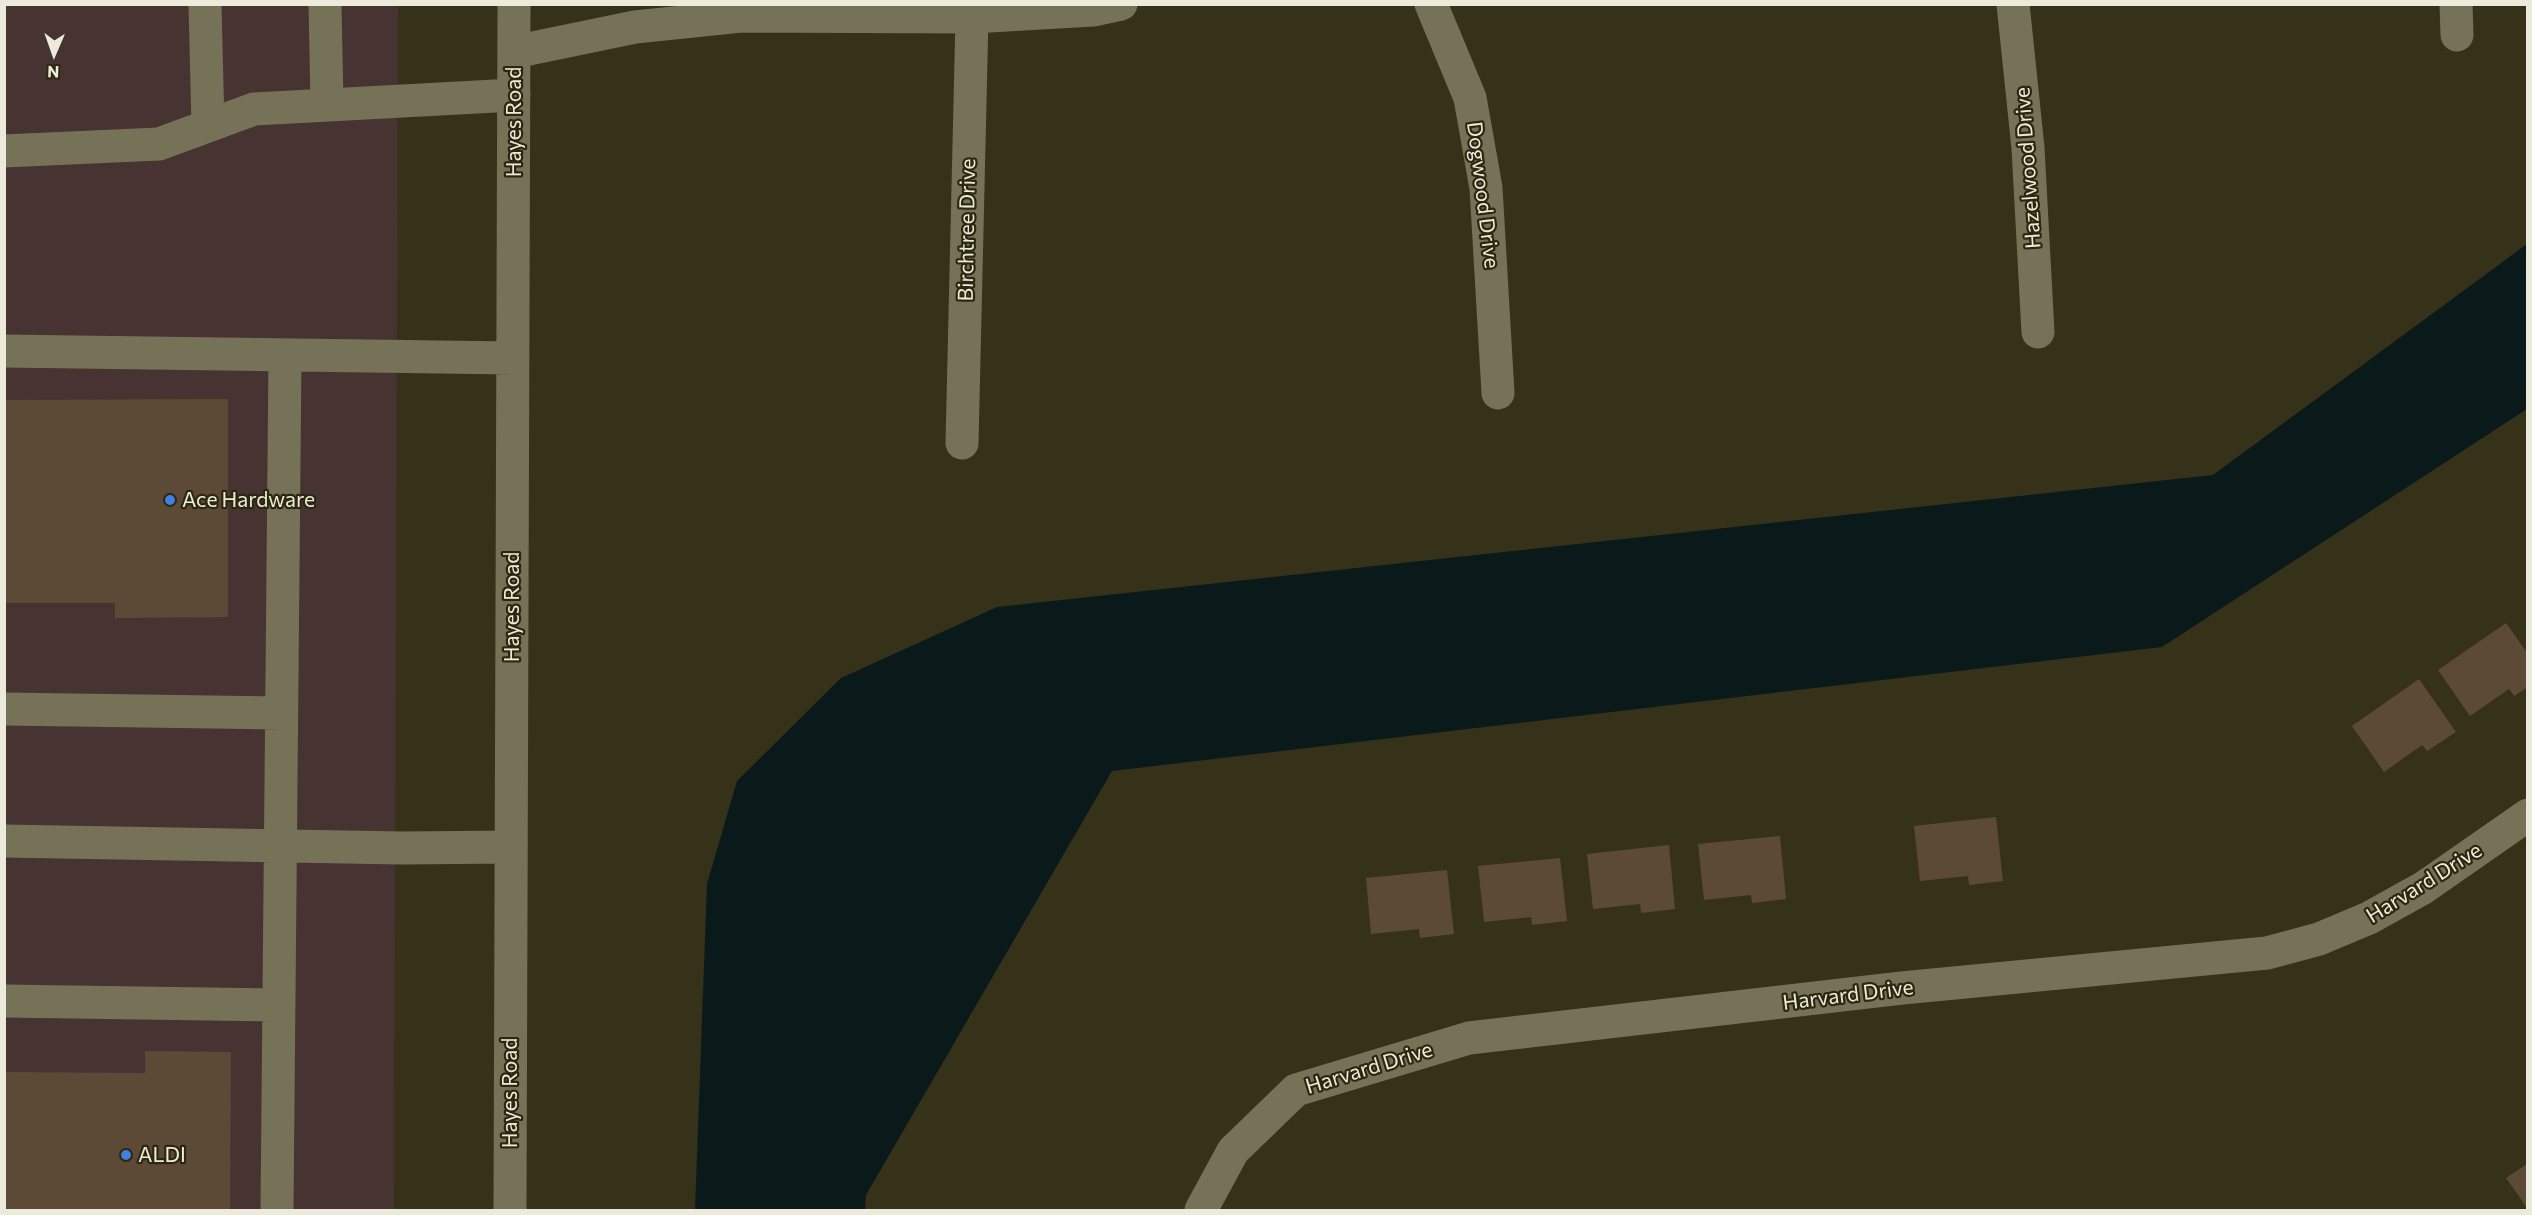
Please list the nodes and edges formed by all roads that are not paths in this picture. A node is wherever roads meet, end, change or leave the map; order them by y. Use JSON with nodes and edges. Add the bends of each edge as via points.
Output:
{"nodes":[{"id":1,"x":205,"y":4,"type":"edge"},
{"id":2,"x":325,"y":4,"type":"edge"},
{"id":3,"x":514,"y":4,"type":"edge"},
{"id":4,"x":1121,"y":4,"type":"edge"},
{"id":5,"x":1431,"y":4,"type":"edge"},
{"id":6,"x":2013,"y":4,"type":"edge"},
{"id":7,"x":972,"y":17,"type":"junction"},
{"id":8,"x":514,"y":51,"type":"junction"},
{"id":9,"x":514,"y":95,"type":"junction"},
{"id":10,"x":327,"y":105,"type":"junction"},
{"id":11,"x":208,"y":126,"type":"junction"},
{"id":12,"x":4,"y":151,"type":"edge"},
{"id":13,"x":2038,"y":332,"type":"dead end"},
{"id":14,"x":4,"y":351,"type":"edge"},
{"id":15,"x":285,"y":355,"type":"junction"},
{"id":16,"x":513,"y":358,"type":"junction"},
{"id":17,"x":1498,"y":393,"type":"dead end"},
{"id":18,"x":962,"y":443,"type":"dead end"},
{"id":19,"x":4,"y":709,"type":"edge"},
{"id":20,"x":281,"y":712,"type":"junction"},
{"id":21,"x":2528,"y":815,"type":"edge"},
{"id":22,"x":4,"y":841,"type":"edge"},
{"id":23,"x":279,"y":844,"type":"junction"},
{"id":24,"x":511,"y":847,"type":"junction"},
{"id":25,"x":4,"y":1002,"type":"edge"},
{"id":26,"x":277,"y":1005,"type":"junction"},
{"id":27,"x":277,"y":1210,"type":"edge"},
{"id":28,"x":510,"y":1210,"type":"edge"},
{"id":29,"x":1201,"y":1210,"type":"edge"}],
"edges":[{"from":1,"to":11,"type":"street"},
{"from":2,"to":10,"type":"street"},
{"from":3,"to":8,"type":"street","name":"Hayes Road"},
{"from":4,"to":7,"type":"street","via":[[1093,10]]},
{"from":5,"to":17,"type":"street","name":"Dogwood Drive","via":[[1470,98],[1486,188]]},
{"from":6,"to":13,"type":"street","name":"Hazelwood Drive","via":[[2028,148]]},
{"from":7,"to":8,"type":"street","via":[[741,16],[635,27]]},
{"from":7,"to":18,"type":"street","name":"Birchtree Drive"},
{"from":8,"to":9,"type":"street","name":"Hayes Road"},
{"from":9,"to":10,"type":"street"},
{"from":9,"to":16,"type":"street","name":"Hayes Road"},
{"from":10,"to":11,"type":"street","via":[[254,109]]},
{"from":11,"to":12,"type":"street","via":[[159,144]]},
{"from":14,"to":15,"type":"street"},
{"from":15,"to":16,"type":"street"},
{"from":15,"to":20,"type":"street"},
{"from":16,"to":24,"type":"street","name":"Hayes Road"},
{"from":19,"to":20,"type":"street"},
{"from":20,"to":23,"type":"street"},
{"from":21,"to":29,"type":"street","name":"Harvard Drive","via":[[2423,888],[2369,918],[2319,939],[2267,953],[1902,988],[1469,1038],[1296,1090],[1233,1151]]},
{"from":22,"to":23,"type":"street"},
{"from":23,"to":24,"type":"street"},
{"from":23,"to":26,"type":"street"},
{"from":24,"to":28,"type":"street","name":"Hayes Road"},
{"from":25,"to":26,"type":"street"},
{"from":26,"to":27,"type":"street"}]}
